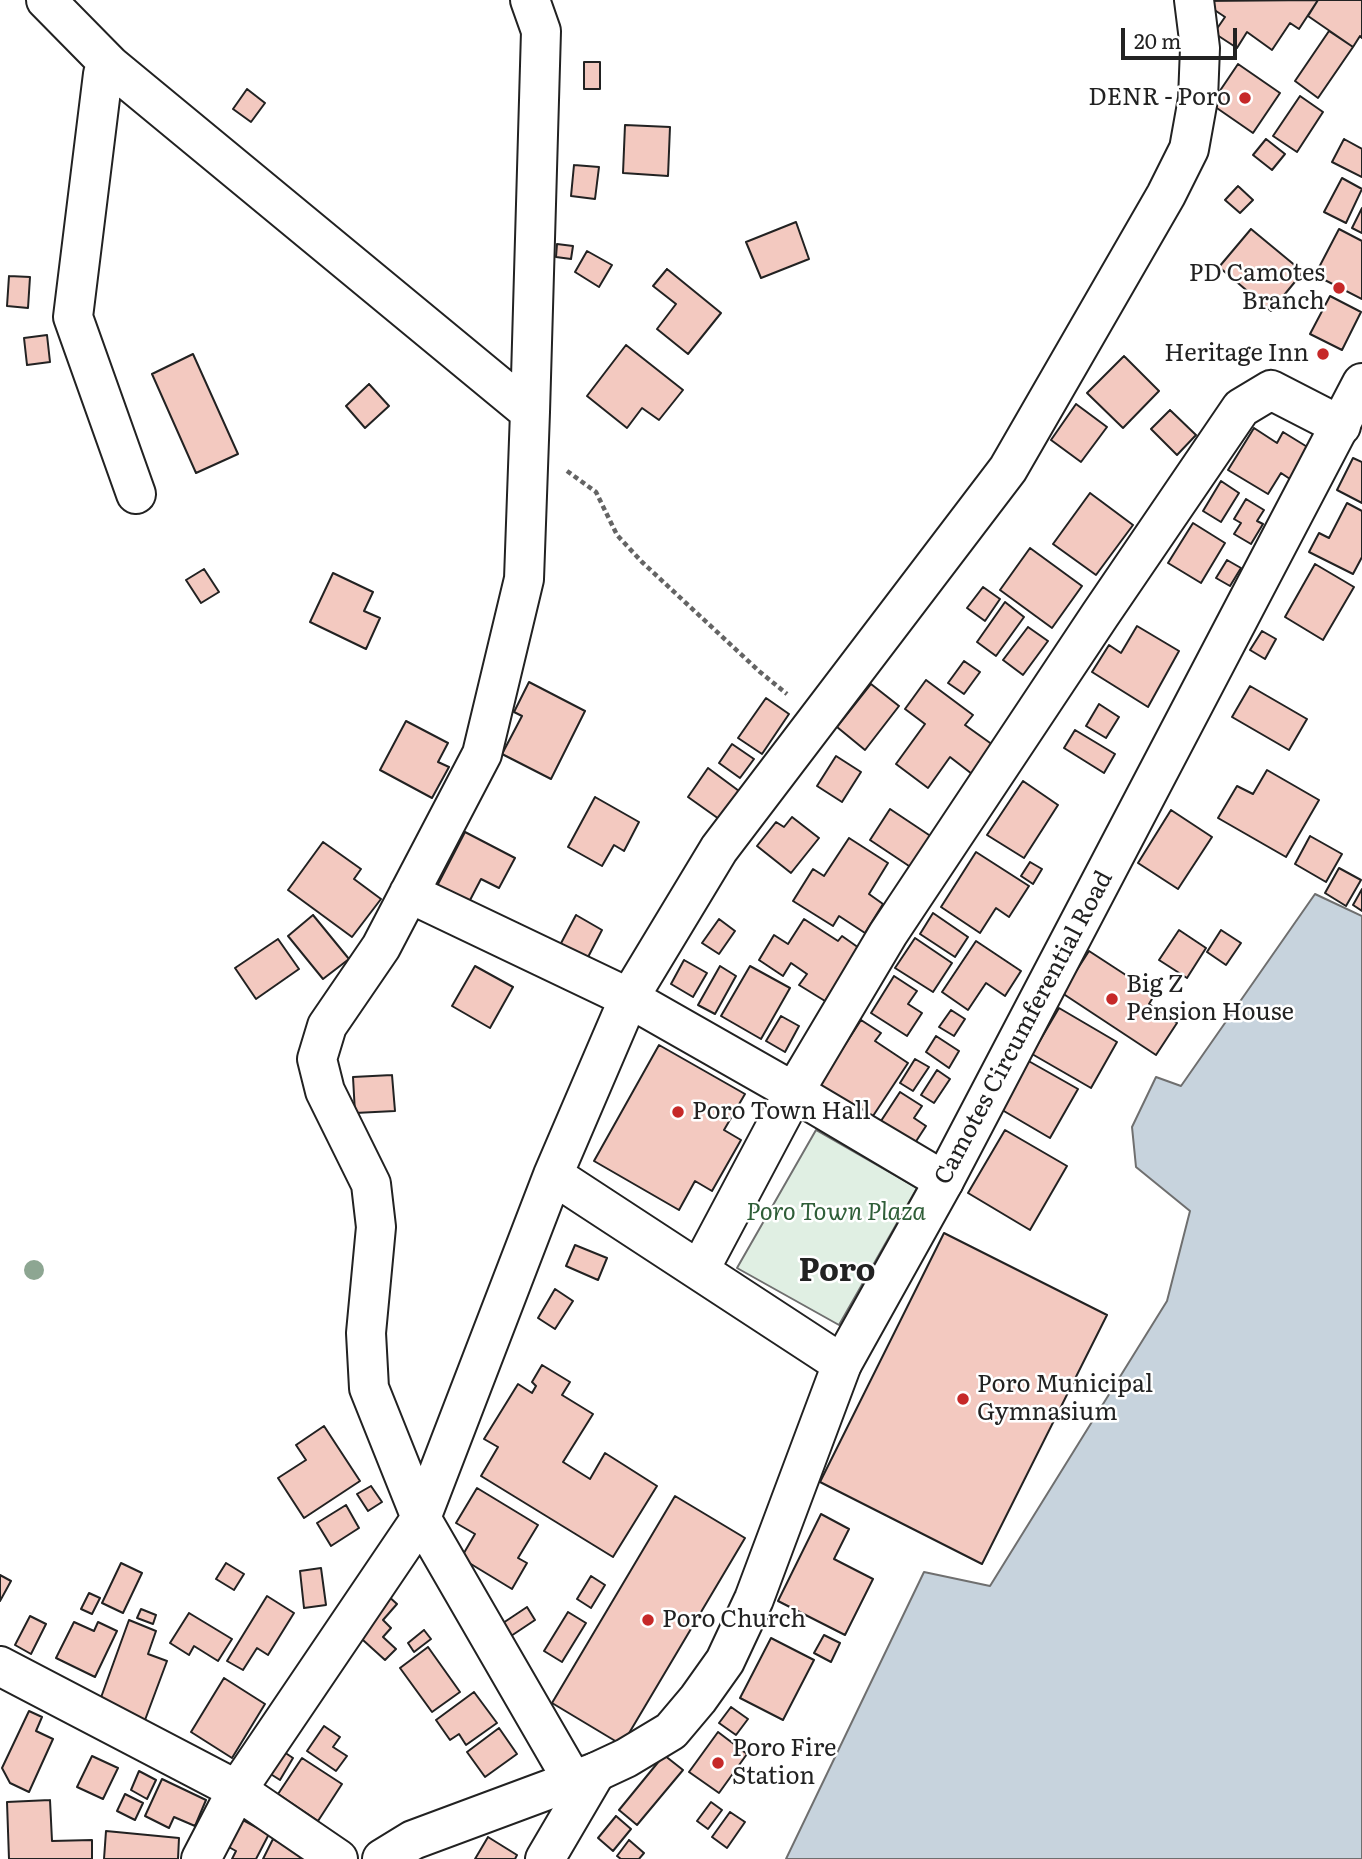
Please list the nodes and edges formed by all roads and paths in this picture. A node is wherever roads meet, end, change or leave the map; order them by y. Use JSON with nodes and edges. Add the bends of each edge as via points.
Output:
{"nodes":[{"id":1,"x":46,"y":0,"type":"edge"},
{"id":2,"x":530,"y":0,"type":"edge"},
{"id":3,"x":1194,"y":0,"type":"edge"},
{"id":4,"x":111,"y":66,"type":"junction"},
{"id":5,"x":1362,"y":383,"type":"edge"},
{"id":6,"x":1341,"y":426,"type":"junction"},
{"id":7,"x":530,"y":428,"type":"junction"},
{"id":8,"x":136,"y":494,"type":"dead end"},
{"id":9,"x":818,"y":719,"type":"junction"},
{"id":10,"x":409,"y":893,"type":"junction"},
{"id":11,"x":629,"y":998,"type":"junction"},
{"id":12,"x":794,"y":1091,"type":"junction"},
{"id":13,"x":553,"y":1175,"type":"junction"},
{"id":14,"x":944,"y":1181,"type":"junction"},
{"id":15,"x":700,"y":1269,"type":"junction"},
{"id":16,"x":842,"y":1364,"type":"junction"},
{"id":17,"x":421,"y":1518,"type":"junction"},
{"id":18,"x":0,"y":1666,"type":"edge"},
{"id":19,"x":585,"y":1777,"type":"junction"},
{"id":20,"x":237,"y":1790,"type":"junction"},
{"id":21,"x":201,"y":1859,"type":"edge"},
{"id":22,"x":338,"y":1859,"type":"edge"},
{"id":23,"x":382,"y":1859,"type":"edge"},
{"id":24,"x":545,"y":1859,"type":"edge"}],
"edges":[{"from":1,"to":4,"type":"street"},
{"from":2,"to":7,"type":"street","via":[[541,31]]},
{"from":3,"to":9,"type":"street","via":[[1200,48],[1198,99],[1189,149],[1166,195],[1008,469]]},
{"from":4,"to":7,"type":"street"},
{"from":4,"to":8,"type":"street","via":[[103,74],[73,317]]},
{"from":5,"to":6,"type":"street","name":"Camotes Circumferential Road"},
{"from":6,"to":12,"type":"street","via":[[1271,390],[1241,408],[888,934]]},
{"from":6,"to":14,"type":"street","name":"Camotes Circumferential Road"},
{"from":7,"to":9,"type":"path","via":[[596,492],[617,536],[642,562],[761,673]]},
{"from":7,"to":10,"type":"street","via":[[524,579],[482,754]]},
{"from":9,"to":11,"type":"street","via":[[719,849]]},
{"from":10,"to":11,"type":"street"},
{"from":10,"to":17,"type":"street","via":[[381,947],[327,1026],[317,1059],[325,1091],[371,1184],[376,1227],[366,1333],[369,1388]]},
{"from":11,"to":12,"type":"street"},
{"from":11,"to":13,"type":"street"},
{"from":12,"to":14,"type":"street"},
{"from":12,"to":15,"type":"street"},
{"from":13,"to":15,"type":"street"},
{"from":13,"to":17,"type":"street"},
{"from":14,"to":16,"type":"street","name":"Camotes Circumferential Road"},
{"from":15,"to":16,"type":"street"},
{"from":16,"to":19,"type":"street","name":"Camotes Circumferential Road","via":[[754,1599],[725,1661],[671,1731]]},
{"from":17,"to":19,"type":"street"},
{"from":17,"to":20,"type":"street"},
{"from":18,"to":20,"type":"street"},
{"from":19,"to":23,"type":"street","name":"Camotes Circumferential Road","via":[[412,1840]]},
{"from":19,"to":24,"type":"street"},
{"from":20,"to":21,"type":"street"},
{"from":20,"to":22,"type":"street"}]}
